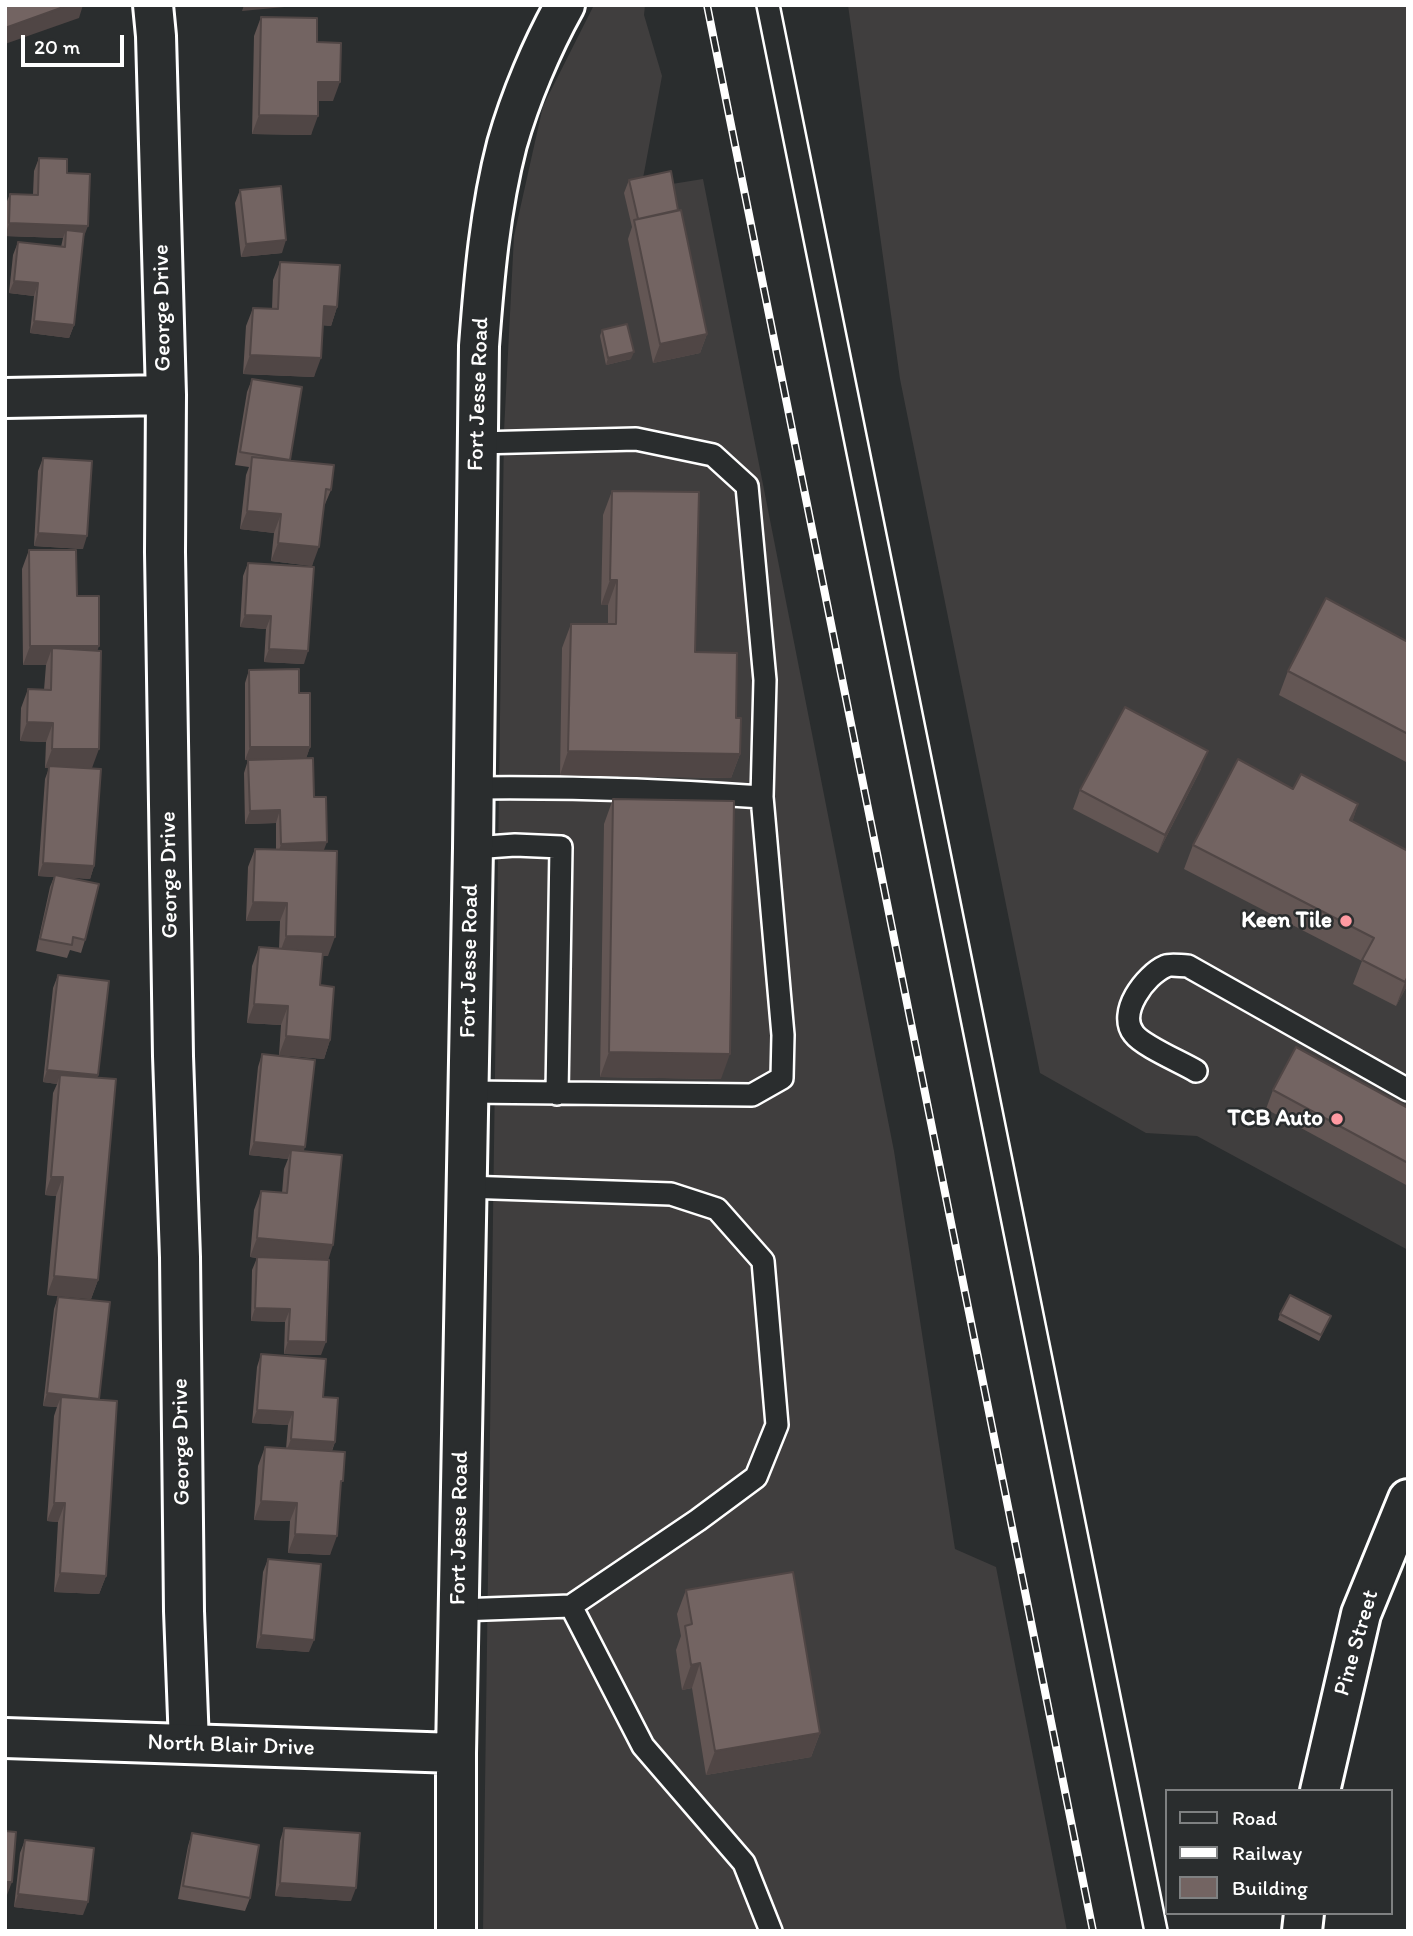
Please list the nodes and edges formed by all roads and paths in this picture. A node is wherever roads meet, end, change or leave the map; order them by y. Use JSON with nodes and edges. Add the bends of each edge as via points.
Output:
{"nodes":[{"id":1,"x":153,"y":5,"type":"edge"},
{"id":2,"x":565,"y":5,"type":"edge"},
{"id":3,"x":768,"y":5,"type":"edge"},
{"id":4,"x":166,"y":395,"type":"junction"},
{"id":5,"x":5,"y":398,"type":"edge"},
{"id":6,"x":477,"y":443,"type":"junction"},
{"id":7,"x":474,"y":788,"type":"junction"},
{"id":8,"x":762,"y":797,"type":"junction"},
{"id":9,"x":473,"y":848,"type":"junction"},
{"id":10,"x":1196,"y":1071,"type":"dead end"},
{"id":11,"x":1408,"y":1090,"type":"edge"},
{"id":12,"x":467,"y":1093,"type":"junction"},
{"id":13,"x":557,"y":1094,"type":"junction"},
{"id":14,"x":465,"y":1187,"type":"junction"},
{"id":15,"x":1408,"y":1499,"type":"edge"},
{"id":16,"x":571,"y":1606,"type":"junction"},
{"id":17,"x":458,"y":1610,"type":"junction"},
{"id":18,"x":5,"y":1738,"type":"edge"},
{"id":19,"x":189,"y":1744,"type":"junction"},
{"id":20,"x":456,"y":1753,"type":"junction"},
{"id":21,"x":1320,"y":1789,"type":"edge"},
{"id":22,"x":456,"y":1931,"type":"edge"},
{"id":23,"x":771,"y":1931,"type":"edge"},
{"id":24,"x":1156,"y":1931,"type":"edge"}],
"edges":[{"from":1,"to":4,"type":"street","name":"George Drive"},
{"from":2,"to":6,"type":"street","name":"Fort Jesse Road","via":[[507,145],[484,281]]},
{"from":3,"to":24,"type":"lane"},
{"from":4,"to":5,"type":"street"},
{"from":4,"to":19,"type":"street","name":"George Drive","via":[[173,1056]]},
{"from":6,"to":7,"type":"street","name":"Fort Jesse Road"},
{"from":6,"to":8,"type":"lane","via":[[636,439],[713,455],[747,486],[765,680]]},
{"from":7,"to":8,"type":"lane"},
{"from":7,"to":9,"type":"street","name":"Fort Jesse Road"},
{"from":8,"to":13,"type":"lane","via":[[783,1034],[782,1078],[752,1095]]},
{"from":9,"to":12,"type":"street","name":"Fort Jesse Road"},
{"from":9,"to":13,"type":"lane","via":[[561,847]]},
{"from":10,"to":11,"type":"lane","via":[[1136,1037],[1129,1026],[1130,1008],[1138,993],[1167,965],[1188,966]]},
{"from":12,"to":13,"type":"lane"},
{"from":12,"to":14,"type":"street","name":"Fort Jesse Road"},
{"from":14,"to":16,"type":"lane","via":[[671,1194],[717,1209],[764,1261],[777,1425],[756,1477]]},
{"from":14,"to":17,"type":"street","name":"Fort Jesse Road"},
{"from":15,"to":21,"type":"street","name":"Pine Street","via":[[1361,1614]]},
{"from":16,"to":17,"type":"lane"},
{"from":16,"to":23,"type":"lane","via":[[643,1746],[744,1863]]},
{"from":17,"to":20,"type":"street","name":"Fort Jesse Road"},
{"from":18,"to":19,"type":"street","name":"North Blair Drive"},
{"from":19,"to":20,"type":"street","name":"North Blair Drive"},
{"from":20,"to":22,"type":"street","name":"Fort Jesse Road"}]}
